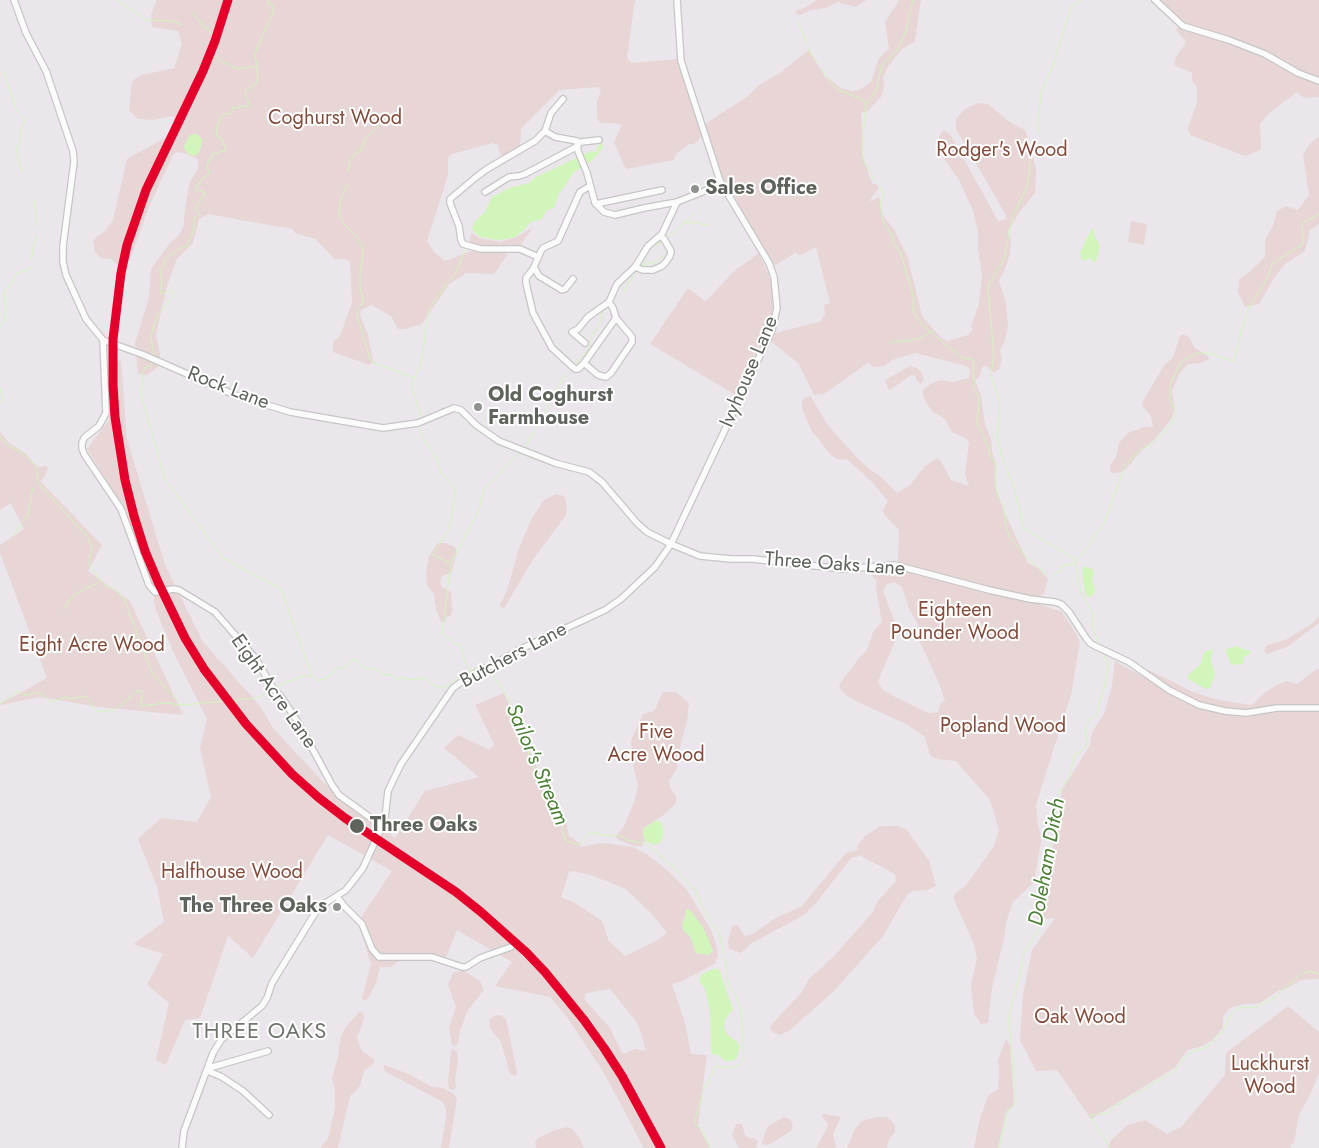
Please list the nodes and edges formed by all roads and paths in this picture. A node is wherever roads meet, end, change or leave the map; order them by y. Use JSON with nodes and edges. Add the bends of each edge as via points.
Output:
{"nodes":[{"id":1,"x":14,"y":0,"type":"edge"},
{"id":2,"x":677,"y":0,"type":"edge"},
{"id":3,"x":1155,"y":0,"type":"edge"},
{"id":4,"x":1319,"y":80,"type":"edge"},
{"id":5,"x":563,"y":99,"type":"dead end"},
{"id":6,"x":545,"y":131,"type":"junction"},
{"id":7,"x":600,"y":140,"type":"dead end"},
{"id":8,"x":578,"y":143,"type":"junction"},
{"id":9,"x":720,"y":181,"type":"junction"},
{"id":10,"x":590,"y":186,"type":"junction"},
{"id":11,"x":712,"y":188,"type":"junction"},
{"id":12,"x":724,"y":188,"type":"junction"},
{"id":13,"x":662,"y":190,"type":"dead end"},
{"id":14,"x":485,"y":192,"type":"dead end"},
{"id":15,"x":677,"y":202,"type":"junction"},
{"id":16,"x":596,"y":204,"type":"junction"},
{"id":17,"x":660,"y":236,"type":"junction"},
{"id":18,"x":538,"y":257,"type":"junction"},
{"id":19,"x":534,"y":267,"type":"junction"},
{"id":20,"x":635,"y":267,"type":"junction"},
{"id":21,"x":573,"y":279,"type":"dead end"},
{"id":22,"x":609,"y":302,"type":"junction"},
{"id":23,"x":616,"y":318,"type":"junction"},
{"id":24,"x":103,"y":340,"type":"junction"},
{"id":25,"x":585,"y":344,"type":"dead end"},
{"id":26,"x":584,"y":363,"type":"junction"},
{"id":27,"x":671,"y":544,"type":"junction"},
{"id":28,"x":1319,"y":708,"type":"edge"},
{"id":29,"x":381,"y":829,"type":"junction"},
{"id":30,"x":337,"y":897,"type":"junction"},
{"id":31,"x":511,"y":948,"type":"dead end"},
{"id":32,"x":268,"y":1051,"type":"dead end"},
{"id":33,"x":208,"y":1070,"type":"junction"},
{"id":34,"x":269,"y":1115,"type":"dead end"},
{"id":35,"x":182,"y":1148,"type":"edge"}],
"edges":[{"from":1,"to":24,"type":"street","via":[[26,33],[46,71],[73,151],[63,246],[66,275],[86,319]]},
{"from":2,"to":9,"type":"street","name":"Ivyhouse Lane","via":[[681,61]]},
{"from":3,"to":4,"type":"street","via":[[1183,26],[1265,54],[1298,73]]},
{"from":5,"to":6,"type":"street","via":[[550,113]]},
{"from":6,"to":8,"type":"street","via":[[554,137]]},
{"from":6,"to":18,"type":"street","via":[[535,141],[487,169],[450,200],[463,244],[481,249],[520,249]]},
{"from":7,"to":8,"type":"street"},
{"from":8,"to":10,"type":"street","via":[[577,149]]},
{"from":8,"to":14,"type":"street","via":[[525,174],[509,177]]},
{"from":9,"to":11,"type":"street"},
{"from":9,"to":12,"type":"street","name":"Ivyhouse Lane"},
{"from":10,"to":16,"type":"street"},
{"from":10,"to":18,"type":"street","via":[[580,192],[558,240],[543,248]]},
{"from":11,"to":12,"type":"street"},
{"from":11,"to":15,"type":"street"},
{"from":12,"to":27,"type":"street","name":"Ivyhouse Lane","via":[[772,269],[777,311],[757,364]]},
{"from":13,"to":16,"type":"street"},
{"from":15,"to":16,"type":"street","via":[[614,215],[604,212]]},
{"from":15,"to":17,"type":"street"},
{"from":17,"to":20,"type":"street","via":[[648,246]]},
{"from":17,"to":20,"type":"street","via":[[671,251],[666,262],[653,270]]},
{"from":18,"to":19,"type":"street"},
{"from":19,"to":21,"type":"street","via":[[539,276],[562,290]]},
{"from":19,"to":26,"type":"street","via":[[526,280],[533,313],[552,348],[570,366],[578,369]]},
{"from":20,"to":22,"type":"street","via":[[617,284]]},
{"from":22,"to":23,"type":"street"},
{"from":22,"to":25,"type":"street","via":[[572,332]]},
{"from":23,"to":26,"type":"street"},
{"from":23,"to":26,"type":"street","via":[[632,337],[632,342],[612,373],[606,377],[598,375]]},
{"from":24,"to":27,"type":"street","name":"Rock Lane","via":[[235,395],[290,412],[383,428],[418,423],[454,408],[461,410],[499,441],[555,463],[589,472],[602,482],[636,523]]},
{"from":24,"to":29,"type":"street","name":"Eight Acre Lane","via":[[106,413],[99,426],[84,438],[84,454],[121,509],[152,589],[157,592],[179,590],[215,612],[256,660],[280,695],[339,795]]},
{"from":27,"to":28,"type":"street","name":"Three Oaks Lane","via":[[712,558],[843,569],[895,565],[988,590],[1055,602],[1069,612],[1086,638],[1102,650],[1129,662],[1169,690],[1199,705],[1246,713],[1276,708]]},
{"from":27,"to":29,"type":"street","name":"Butchers Lane","via":[[655,567],[605,610],[545,637],[453,688],[401,764],[388,791]]},
{"from":29,"to":30,"type":"street","name":"Butchers Lane","via":[[363,868]]},
{"from":30,"to":31,"type":"street","via":[[362,924],[372,949],[379,957],[432,957],[466,967]]},
{"from":30,"to":33,"type":"street","name":"Butchers Lane","via":[[317,910],[272,983],[262,1006],[221,1040]]},
{"from":32,"to":33,"type":"street"},
{"from":33,"to":34,"type":"street","via":[[243,1091]]},
{"from":33,"to":35,"type":"street","name":"Butchers Lane","via":[[184,1131]]}]}
